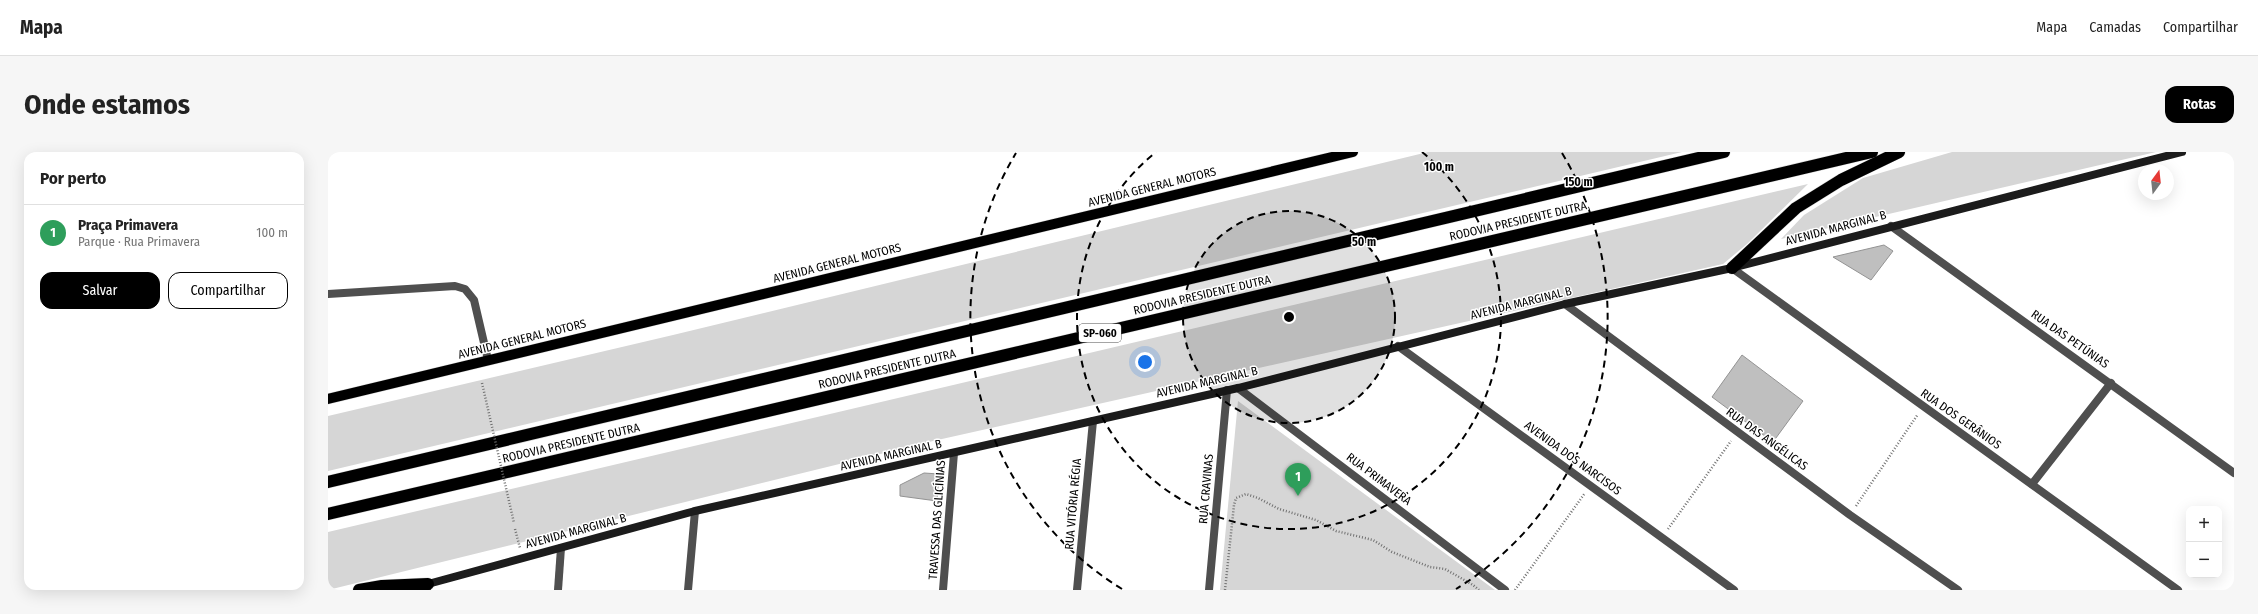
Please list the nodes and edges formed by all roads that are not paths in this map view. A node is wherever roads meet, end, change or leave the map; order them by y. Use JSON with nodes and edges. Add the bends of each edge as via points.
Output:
{"nodes":[{"id":1,"x":1353,"y":152,"type":"edge"},
{"id":2,"x":1724,"y":152,"type":"edge"},
{"id":3,"x":1872,"y":152,"type":"edge"},
{"id":4,"x":1899,"y":152,"type":"edge"},
{"id":5,"x":2182,"y":152,"type":"edge"},
{"id":6,"x":1891,"y":226,"type":"junction"},
{"id":7,"x":1732,"y":268,"type":"junction"},
{"id":8,"x":328,"y":294,"type":"edge"},
{"id":9,"x":1565,"y":304,"type":"junction"},
{"id":10,"x":1398,"y":346,"type":"junction"},
{"id":11,"x":488,"y":360,"type":"junction"},
{"id":12,"x":2111,"y":383,"type":"junction"},
{"id":13,"x":1238,"y":388,"type":"junction"},
{"id":14,"x":1227,"y":390,"type":"junction"},
{"id":15,"x":328,"y":399,"type":"edge"},
{"id":16,"x":1093,"y":421,"type":"junction"},
{"id":17,"x":954,"y":453,"type":"junction"},
{"id":18,"x":2234,"y":473,"type":"edge"},
{"id":19,"x":328,"y":482,"type":"edge"},
{"id":20,"x":2032,"y":484,"type":"junction"},
{"id":21,"x":695,"y":511,"type":"junction"},
{"id":22,"x":328,"y":514,"type":"edge"},
{"id":23,"x":561,"y":548,"type":"junction"},
{"id":24,"x":427,"y":587,"type":"edge"},
{"id":25,"x":359,"y":590,"type":"edge"},
{"id":26,"x":558,"y":590,"type":"edge"},
{"id":27,"x":688,"y":590,"type":"edge"},
{"id":28,"x":944,"y":590,"type":"edge"},
{"id":29,"x":1077,"y":590,"type":"edge"},
{"id":30,"x":1209,"y":590,"type":"edge"},
{"id":31,"x":1505,"y":590,"type":"edge"},
{"id":32,"x":1734,"y":590,"type":"edge"},
{"id":33,"x":1958,"y":590,"type":"edge"},
{"id":34,"x":2178,"y":590,"type":"edge"}],
"edges":[{"from":1,"to":11,"type":"main road","name":"AVENIDA GENERAL MOTORS"},
{"from":2,"to":19,"type":"highway","name":"RODOVIA PRESIDENTE DUTRA"},
{"from":3,"to":22,"type":"highway","name":"RODOVIA PRESIDENTE DUTRA","number":"SP-060"},
{"from":4,"to":7,"type":"highway","via":[[1841,180],[1796,208]]},
{"from":5,"to":6,"type":"street","name":"AVENIDA MARGINAL B"},
{"from":6,"to":7,"type":"street","name":"AVENIDA MARGINAL B"},
{"from":6,"to":12,"type":"street","name":"RUA DAS PETÚNIAS"},
{"from":7,"to":9,"type":"street","name":"AVENIDA MARGINAL B"},
{"from":7,"to":20,"type":"street","name":"RUA DOS GERÂNIOS"},
{"from":8,"to":11,"type":"street","via":[[455,286],[465,289],[474,300]]},
{"from":9,"to":10,"type":"street","name":"AVENIDA MARGINAL B"},
{"from":9,"to":33,"type":"street","name":"RUA DAS ANGÉLICAS","via":[[1850,515]]},
{"from":10,"to":13,"type":"street","name":"AVENIDA MARGINAL B"},
{"from":10,"to":32,"type":"street","name":"AVENIDA DOS NARCISOS"},
{"from":11,"to":15,"type":"main road","name":"AVENIDA GENERAL MOTORS"},
{"from":12,"to":18,"type":"street","name":"RUA DAS PETÚNIAS"},
{"from":12,"to":20,"type":"street"},
{"from":13,"to":14,"type":"street","name":"AVENIDA MARGINAL B"},
{"from":13,"to":31,"type":"street","name":"RUA PRIMAVERA"},
{"from":14,"to":16,"type":"street","name":"AVENIDA MARGINAL B"},
{"from":14,"to":30,"type":"street","name":"RUA CRAVINAS"},
{"from":16,"to":17,"type":"street","name":"AVENIDA MARGINAL B"},
{"from":16,"to":29,"type":"street","name":"RUA VITÓRIA RÉGIA"},
{"from":17,"to":21,"type":"street","name":"AVENIDA MARGINAL B"},
{"from":17,"to":28,"type":"street","name":"TRAVESSA DAS GLICÍNIAS"},
{"from":20,"to":34,"type":"street","name":"RUA DOS GERÂNIOS"},
{"from":21,"to":23,"type":"street","name":"AVENIDA MARGINAL B"},
{"from":21,"to":27,"type":"street"},
{"from":23,"to":24,"type":"street","name":"AVENIDA MARGINAL B"},
{"from":23,"to":26,"type":"street"},
{"from":24,"to":25,"type":"highway","via":[[382,586]]}]}
